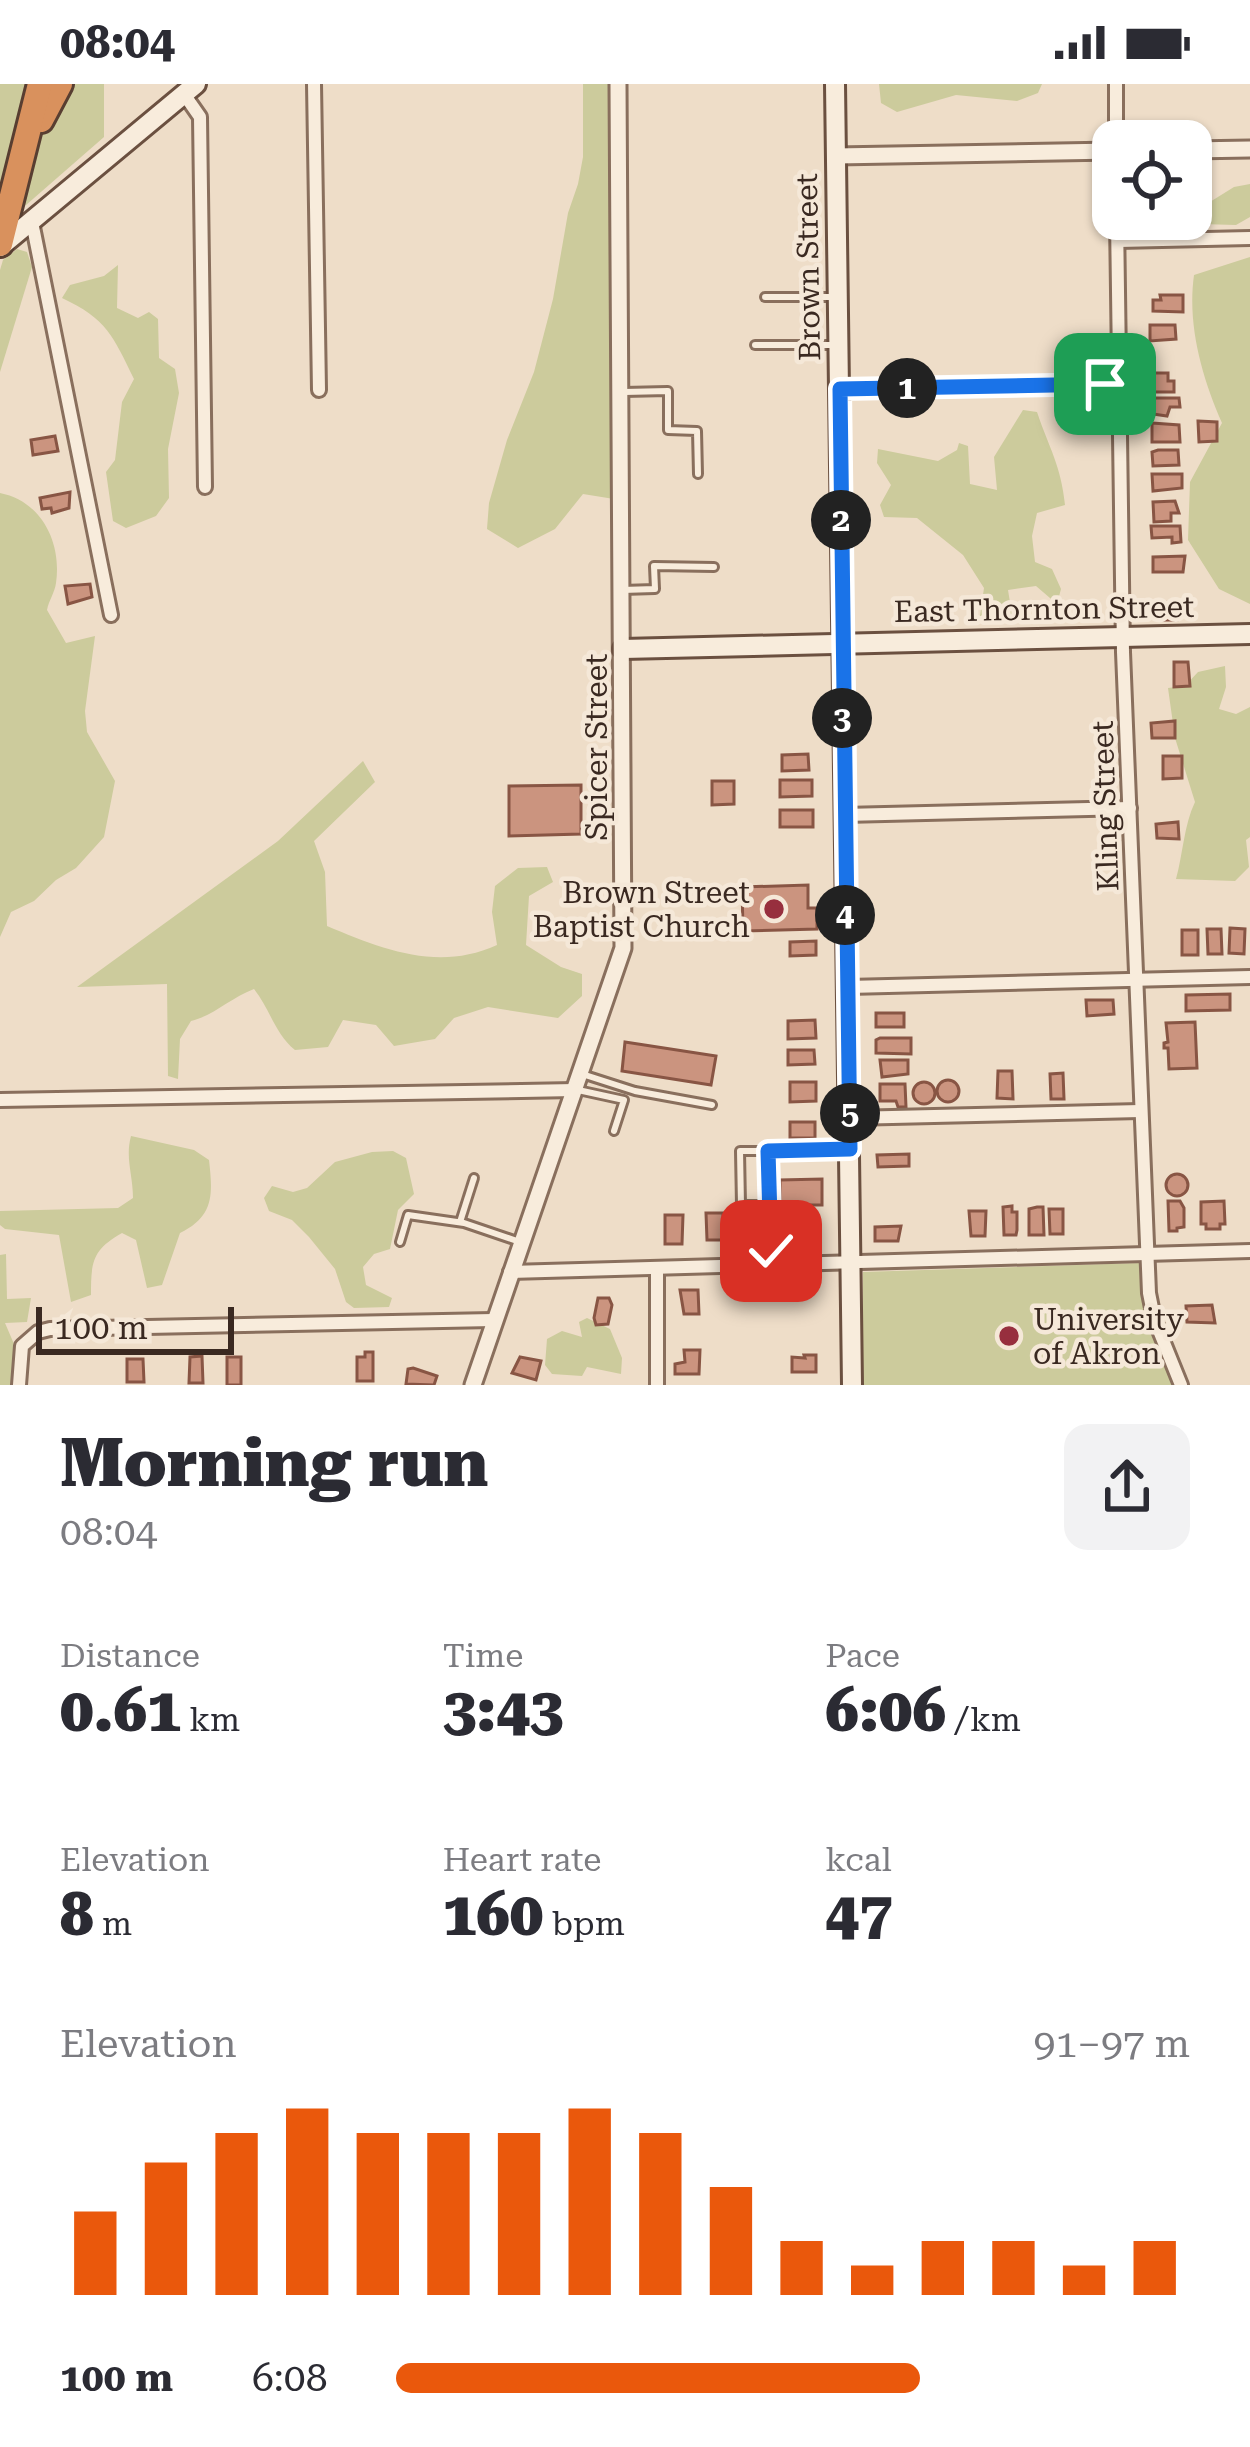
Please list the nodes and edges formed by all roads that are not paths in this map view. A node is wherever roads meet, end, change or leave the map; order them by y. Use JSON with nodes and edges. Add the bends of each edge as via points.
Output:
{"nodes":[{"id":1,"x":40,"y":84,"type":"edge"},
{"id":2,"x":60,"y":84,"type":"edge"},
{"id":3,"x":314,"y":84,"type":"edge"},
{"id":4,"x":618,"y":84,"type":"edge"},
{"id":5,"x":835,"y":84,"type":"edge"},
{"id":6,"x":1116,"y":84,"type":"edge"},
{"id":7,"x":190,"y":89,"type":"edge"},
{"id":8,"x":1116,"y":120,"type":"edge"},
{"id":9,"x":1250,"y":148,"type":"edge"},
{"id":10,"x":1212,"y":149,"type":"edge"},
{"id":11,"x":1092,"y":151,"type":"edge"},
{"id":12,"x":836,"y":156,"type":"junction"},
{"id":13,"x":22,"y":160,"type":"junction"},
{"id":14,"x":27,"y":225,"type":"junction"},
{"id":15,"x":1250,"y":238,"type":"edge"},
{"id":16,"x":1118,"y":241,"type":"joint"},
{"id":17,"x":0,"y":245,"type":"edge"},
{"id":18,"x":765,"y":297,"type":"dead end"},
{"id":19,"x":838,"y":297,"type":"junction"},
{"id":20,"x":755,"y":345,"type":"dead end"},
{"id":21,"x":839,"y":345,"type":"junction"},
{"id":22,"x":1120,"y":383,"type":"junction"},
{"id":23,"x":840,"y":389,"type":"junction"},
{"id":24,"x":319,"y":390,"type":"dead end"},
{"id":25,"x":620,"y":392,"type":"junction"},
{"id":26,"x":698,"y":474,"type":"dead end"},
{"id":27,"x":205,"y":487,"type":"dead end"},
{"id":28,"x":714,"y":567,"type":"dead end"},
{"id":29,"x":622,"y":590,"type":"junction"},
{"id":30,"x":111,"y":615,"type":"dead end"},
{"id":31,"x":1250,"y":634,"type":"edge"},
{"id":32,"x":1123,"y":637,"type":"junction"},
{"id":33,"x":841,"y":644,"type":"junction"},
{"id":34,"x":622,"y":649,"type":"junction"},
{"id":35,"x":1130,"y":808,"type":"junction"},
{"id":36,"x":844,"y":815,"type":"junction"},
{"id":37,"x":1250,"y":977,"type":"edge"},
{"id":38,"x":1135,"y":980,"type":"junction"},
{"id":39,"x":848,"y":987,"type":"junction"},
{"id":40,"x":578,"y":1082,"type":"junction"},
{"id":41,"x":0,"y":1100,"type":"edge"},
{"id":42,"x":712,"y":1105,"type":"dead end"},
{"id":43,"x":1141,"y":1111,"type":"junction"},
{"id":44,"x":850,"y":1118,"type":"junction"},
{"id":45,"x":614,"y":1131,"type":"dead end"},
{"id":46,"x":850,"y":1149,"type":"junction"},
{"id":47,"x":768,"y":1151,"type":"junction"},
{"id":48,"x":474,"y":1178,"type":"dead end"},
{"id":49,"x":770,"y":1204,"type":"junction"},
{"id":50,"x":460,"y":1222,"type":"junction"},
{"id":51,"x":400,"y":1242,"type":"dead end"},
{"id":52,"x":521,"y":1242,"type":"junction"},
{"id":53,"x":1250,"y":1251,"type":"edge"},
{"id":54,"x":1147,"y":1253,"type":"junction"},
{"id":55,"x":851,"y":1261,"type":"junction"},
{"id":56,"x":772,"y":1264,"type":"junction"},
{"id":57,"x":657,"y":1268,"type":"junction"},
{"id":58,"x":510,"y":1272,"type":"junction"},
{"id":59,"x":494,"y":1320,"type":"junction"},
{"id":60,"x":20,"y":1385,"type":"edge"},
{"id":61,"x":473,"y":1385,"type":"edge"},
{"id":62,"x":657,"y":1385,"type":"edge"},
{"id":63,"x":852,"y":1385,"type":"edge"},
{"id":64,"x":1181,"y":1385,"type":"edge"}],
"edges":[{"from":1,"to":13,"type":"highway"},
{"from":2,"to":13,"type":"highway"},
{"from":3,"to":24,"type":"street"},
{"from":4,"to":25,"type":"street","name":"Spicer Street"},
{"from":5,"to":12,"type":"main road","name":"Brown Street"},
{"from":6,"to":8,"type":"street"},
{"from":7,"to":14,"type":"main road"},
{"from":7,"to":27,"type":"street","via":[[200,117]]},
{"from":9,"to":10,"type":"street"},
{"from":11,"to":12,"type":"street"},
{"from":12,"to":19,"type":"main road","name":"Brown Street"},
{"from":13,"to":17,"type":"highway"},
{"from":14,"to":17,"type":"main road"},
{"from":14,"to":30,"type":"street"},
{"from":15,"to":16,"type":"street"},
{"from":16,"to":22,"type":"street","name":"Kling Street"},
{"from":18,"to":19,"type":"lane"},
{"from":19,"to":21,"type":"main road","name":"Brown Street"},
{"from":20,"to":21,"type":"lane"},
{"from":21,"to":23,"type":"main road","name":"Brown Street"},
{"from":22,"to":23,"type":"street"},
{"from":22,"to":32,"type":"street","name":"Kling Street"},
{"from":23,"to":33,"type":"main road","name":"Brown Street"},
{"from":25,"to":26,"type":"lane","via":[[668,391],[668,430],[697,431]]},
{"from":25,"to":29,"type":"street","name":"Spicer Street"},
{"from":28,"to":29,"type":"lane","via":[[654,566],[655,589]]},
{"from":29,"to":34,"type":"street","name":"Spicer Street"},
{"from":31,"to":32,"type":"main road","name":"East Thornton Street"},
{"from":32,"to":33,"type":"main road","name":"East Thornton Street"},
{"from":32,"to":35,"type":"street","name":"Kling Street"},
{"from":33,"to":34,"type":"main road","name":"East Thornton Street"},
{"from":33,"to":36,"type":"main road","name":"Brown Street"},
{"from":34,"to":40,"type":"street","name":"Spicer Street","via":[[622,948]]},
{"from":35,"to":36,"type":"street"},
{"from":35,"to":38,"type":"street","name":"Kling Street"},
{"from":36,"to":39,"type":"main road","name":"Brown Street"},
{"from":37,"to":38,"type":"street"},
{"from":38,"to":39,"type":"street"},
{"from":38,"to":43,"type":"street","name":"Kling Street"},
{"from":39,"to":44,"type":"main road","name":"Brown Street"},
{"from":40,"to":41,"type":"street"},
{"from":40,"to":42,"type":"lane"},
{"from":40,"to":45,"type":"lane","via":[[624,1100]]},
{"from":40,"to":52,"type":"street","name":"Spicer Street"},
{"from":43,"to":44,"type":"street"},
{"from":43,"to":54,"type":"street","name":"Kling Street"},
{"from":44,"to":46,"type":"main road","name":"Brown Street"},
{"from":46,"to":47,"type":"lane"},
{"from":46,"to":55,"type":"main road","name":"Brown Street"},
{"from":47,"to":49,"type":"lane"},
{"from":47,"to":49,"type":"lane","via":[[740,1151],[741,1205]]},
{"from":48,"to":50,"type":"lane"},
{"from":49,"to":56,"type":"lane"},
{"from":50,"to":51,"type":"lane","via":[[408,1215]]},
{"from":50,"to":52,"type":"lane"},
{"from":52,"to":58,"type":"street","name":"Spicer Street"},
{"from":53,"to":54,"type":"street"},
{"from":54,"to":55,"type":"street"},
{"from":54,"to":64,"type":"street","name":"Kling Street","via":[[1152,1311]]},
{"from":55,"to":56,"type":"street"},
{"from":55,"to":63,"type":"main road","name":"Brown Street"},
{"from":56,"to":57,"type":"street"},
{"from":57,"to":58,"type":"street"},
{"from":57,"to":62,"type":"street"},
{"from":58,"to":59,"type":"street","name":"Spicer Street"},
{"from":59,"to":60,"type":"street","via":[[50,1329],[20,1354]]},
{"from":59,"to":61,"type":"street","name":"Spicer Street"}]}
